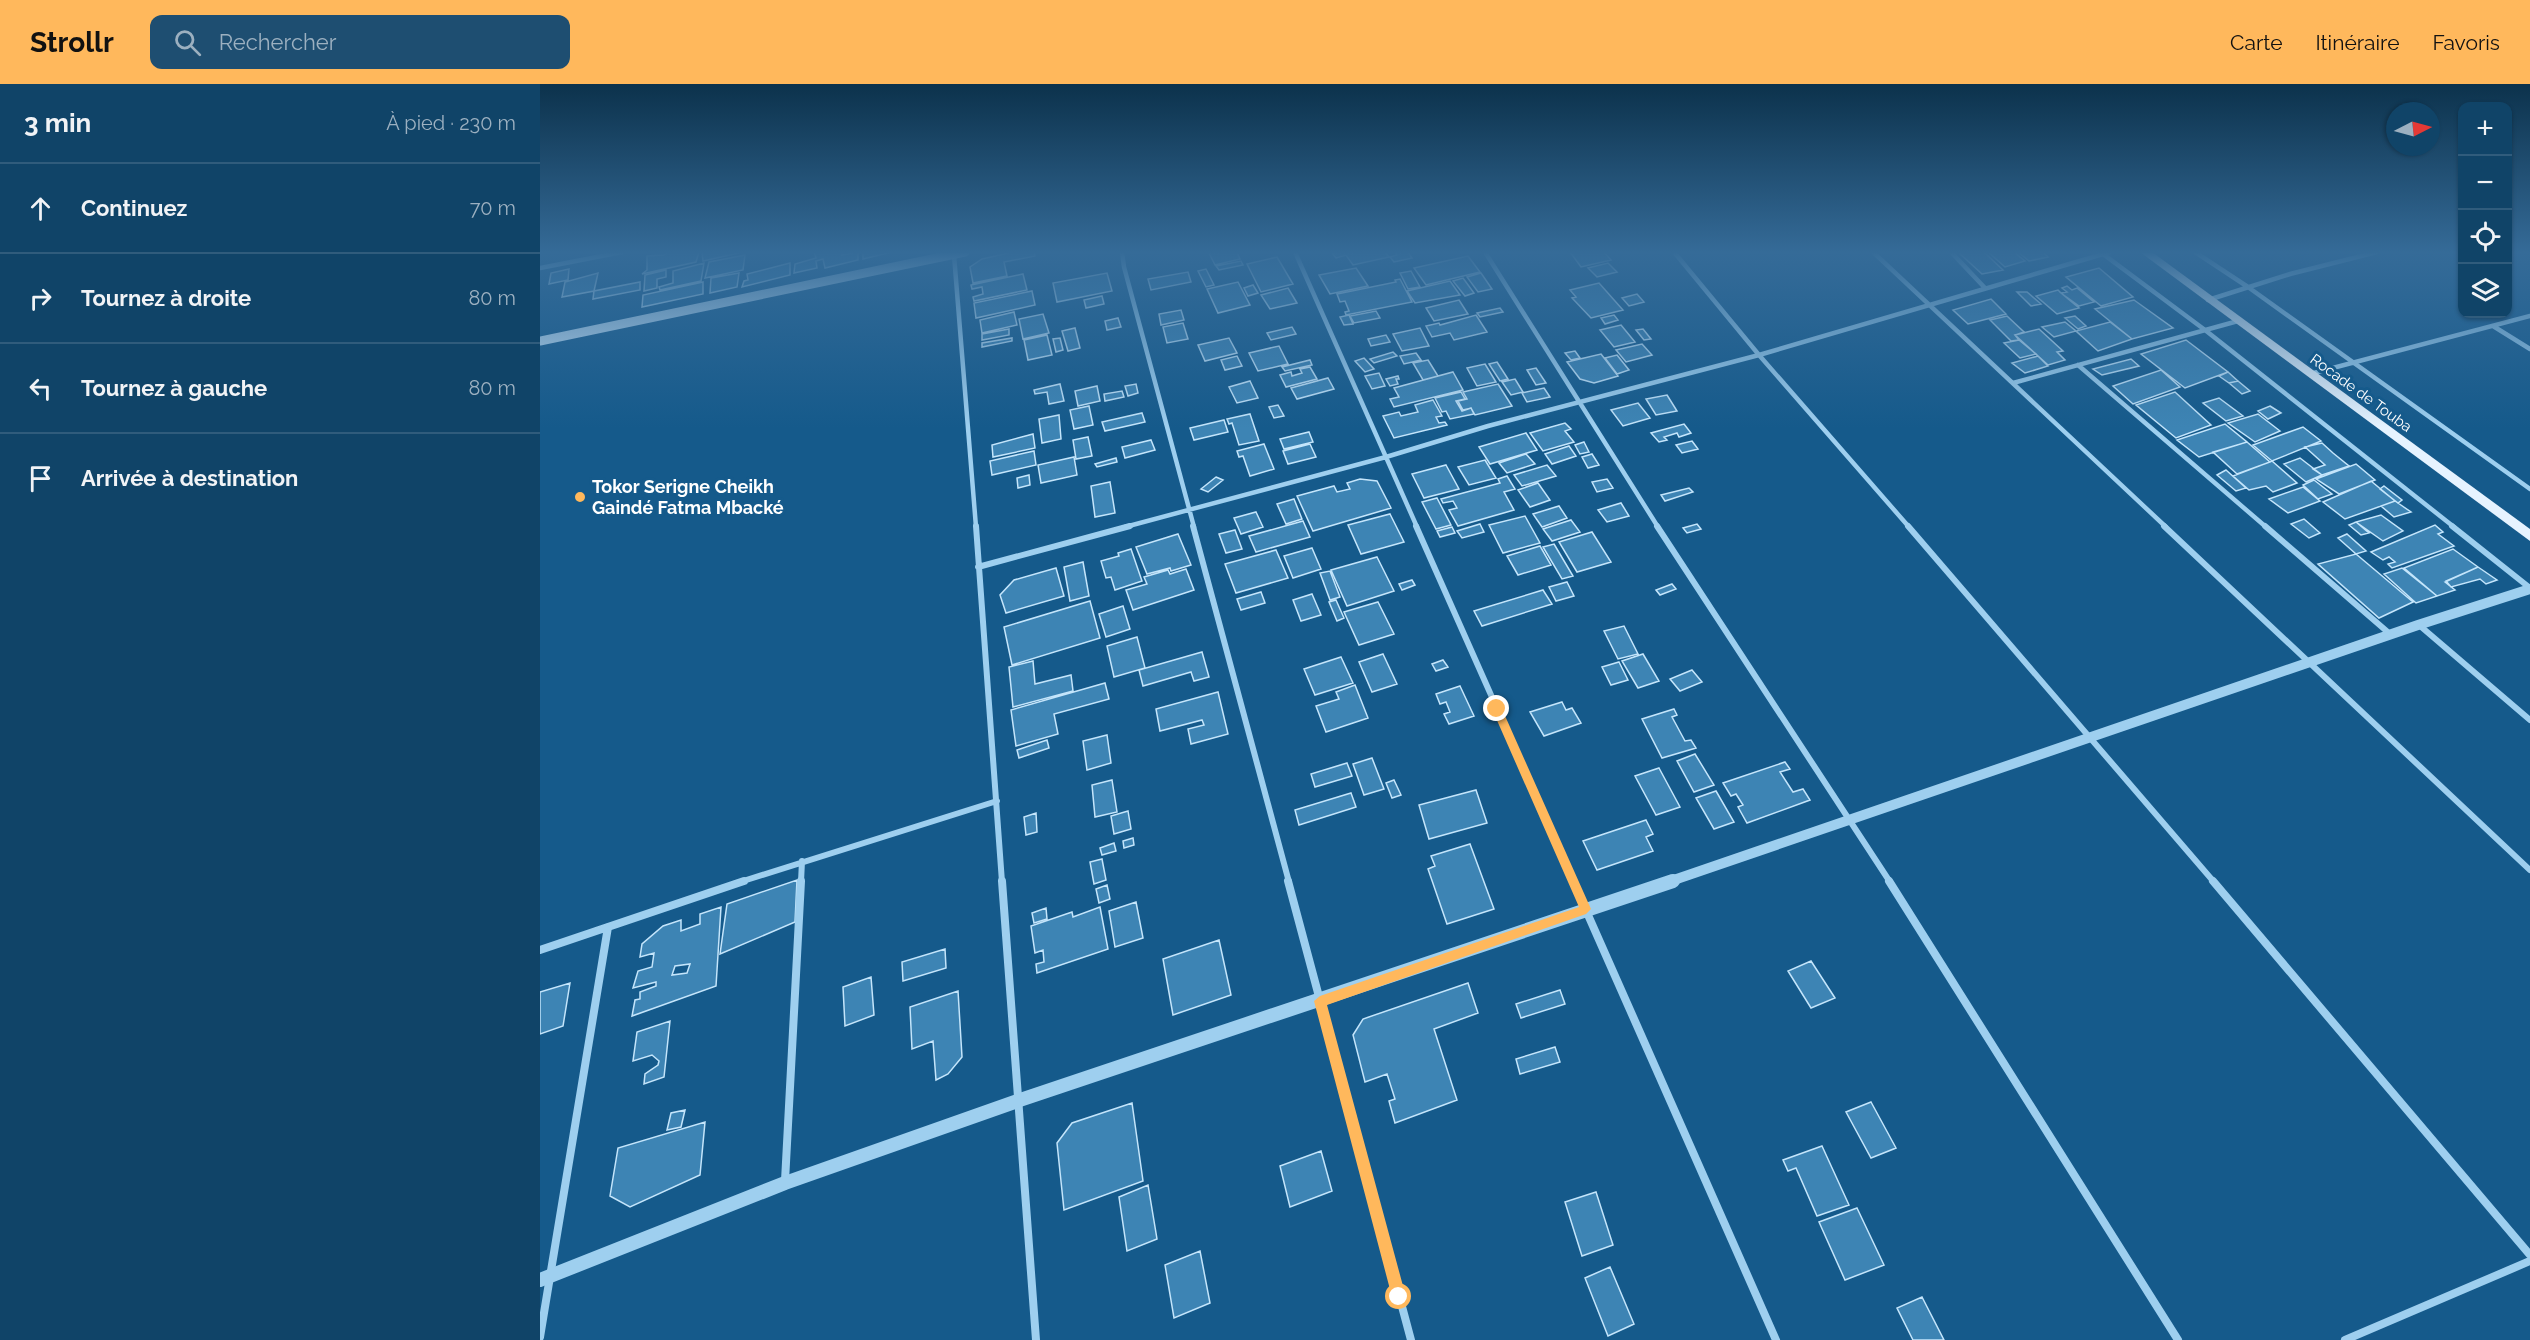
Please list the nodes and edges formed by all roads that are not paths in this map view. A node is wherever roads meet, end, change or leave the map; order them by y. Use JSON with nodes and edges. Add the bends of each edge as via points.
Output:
{"nodes":[{"id":1,"x":683,"y":311,"type":"edge"},
{"id":2,"x":959,"y":311,"type":"edge"},
{"id":3,"x":1136,"y":311,"type":"edge"},
{"id":4,"x":1321,"y":311,"type":"edge"},
{"id":5,"x":1521,"y":311,"type":"edge"},
{"id":6,"x":1722,"y":311,"type":"edge"},
{"id":7,"x":1910,"y":311,"type":"edge"},
{"id":8,"x":1935,"y":311,"type":"edge"},
{"id":9,"x":2179,"y":311,"type":"edge"},
{"id":10,"x":2223,"y":311,"type":"edge"},
{"id":11,"x":2281,"y":311,"type":"edge"},
{"id":12,"x":2530,"y":316,"type":"edge"},
{"id":13,"x":2238,"y":321,"type":"junction"},
{"id":14,"x":2493,"y":326,"type":"junction"},
{"id":15,"x":2205,"y":330,"type":"junction"},
{"id":16,"x":540,"y":341,"type":"edge"},
{"id":17,"x":2530,"y":349,"type":"edge"},
{"id":18,"x":1759,"y":355,"type":"junction"},
{"id":19,"x":2354,"y":363,"type":"junction"},
{"id":20,"x":2078,"y":366,"type":"junction"},
{"id":21,"x":2309,"y":374,"type":"junction"},
{"id":22,"x":2013,"y":383,"type":"junction"},
{"id":23,"x":1578,"y":403,"type":"junction"},
{"id":24,"x":1386,"y":457,"type":"junction"},
{"id":25,"x":2530,"y":489,"type":"edge"},
{"id":26,"x":1189,"y":510,"type":"junction"},
{"id":27,"x":2530,"y":536,"type":"edge"},
{"id":28,"x":978,"y":567,"type":"junction"},
{"id":29,"x":2530,"y":589,"type":"edge"},
{"id":30,"x":2418,"y":625,"type":"junction"},
{"id":31,"x":2390,"y":634,"type":"junction"},
{"id":32,"x":2309,"y":662,"type":"junction"},
{"id":33,"x":2530,"y":720,"type":"edge"},
{"id":34,"x":2092,"y":738,"type":"junction"},
{"id":35,"x":997,"y":801,"type":"junction"},
{"id":36,"x":1851,"y":821,"type":"junction"},
{"id":37,"x":802,"y":861,"type":"junction"},
{"id":38,"x":2530,"y":870,"type":"edge"},
{"id":39,"x":1586,"y":909,"type":"junction"},
{"id":40,"x":608,"y":927,"type":"junction"},
{"id":41,"x":540,"y":950,"type":"edge"},
{"id":42,"x":1320,"y":1001,"type":"junction"},
{"id":43,"x":1020,"y":1100,"type":"junction"},
{"id":44,"x":785,"y":1184,"type":"junction"},
{"id":45,"x":2530,"y":1255,"type":"edge"},
{"id":46,"x":2530,"y":1261,"type":"edge"},
{"id":47,"x":545,"y":1278,"type":"edge"},
{"id":48,"x":540,"y":1336,"type":"edge"},
{"id":49,"x":1036,"y":1340,"type":"edge"},
{"id":50,"x":1411,"y":1340,"type":"edge"},
{"id":51,"x":1776,"y":1340,"type":"edge"},
{"id":52,"x":2178,"y":1340,"type":"edge"},
{"id":53,"x":2345,"y":1340,"type":"edge"}],
"edges":[{"from":1,"to":16,"type":"main road"},
{"from":2,"to":28,"type":"street"},
{"from":3,"to":26,"type":"street"},
{"from":4,"to":24,"type":"street"},
{"from":5,"to":23,"type":"street"},
{"from":6,"to":18,"type":"street"},
{"from":7,"to":18,"type":"street"},
{"from":8,"to":22,"type":"street"},
{"from":9,"to":15,"type":"street"},
{"from":10,"to":13,"type":"main road","name":"Rocade de Touba"},
{"from":11,"to":19,"type":"street"},
{"from":12,"to":14,"type":"street"},
{"from":13,"to":15,"type":"street"},
{"from":13,"to":21,"type":"main road","name":"Rocade de Touba"},
{"from":14,"to":17,"type":"street"},
{"from":14,"to":19,"type":"street"},
{"from":15,"to":20,"type":"street"},
{"from":15,"to":29,"type":"street"},
{"from":18,"to":23,"type":"street"},
{"from":18,"to":34,"type":"street"},
{"from":19,"to":21,"type":"street"},
{"from":19,"to":25,"type":"street"},
{"from":20,"to":22,"type":"street"},
{"from":20,"to":31,"type":"street"},
{"from":21,"to":27,"type":"main road","name":"Rocade de Touba"},
{"from":22,"to":32,"type":"street"},
{"from":23,"to":24,"type":"street"},
{"from":23,"to":36,"type":"street"},
{"from":24,"to":26,"type":"street"},
{"from":24,"to":39,"type":"street"},
{"from":26,"to":28,"type":"street"},
{"from":26,"to":42,"type":"street"},
{"from":28,"to":35,"type":"street"},
{"from":29,"to":30,"type":"street"},
{"from":30,"to":31,"type":"street"},
{"from":30,"to":33,"type":"street"},
{"from":31,"to":32,"type":"street"},
{"from":32,"to":34,"type":"street"},
{"from":32,"to":38,"type":"street"},
{"from":34,"to":36,"type":"street"},
{"from":34,"to":45,"type":"street"},
{"from":35,"to":37,"type":"street"},
{"from":35,"to":43,"type":"street"},
{"from":36,"to":39,"type":"street"},
{"from":36,"to":52,"type":"street"},
{"from":37,"to":40,"type":"street"},
{"from":37,"to":44,"type":"street"},
{"from":39,"to":42,"type":"street"},
{"from":39,"to":51,"type":"street"},
{"from":40,"to":41,"type":"street"},
{"from":40,"to":47,"type":"street"},
{"from":42,"to":43,"type":"street"},
{"from":42,"to":50,"type":"street"},
{"from":43,"to":44,"type":"street"},
{"from":43,"to":49,"type":"street"},
{"from":44,"to":47,"type":"street"},
{"from":46,"to":53,"type":"street"},
{"from":47,"to":48,"type":"street"}]}
